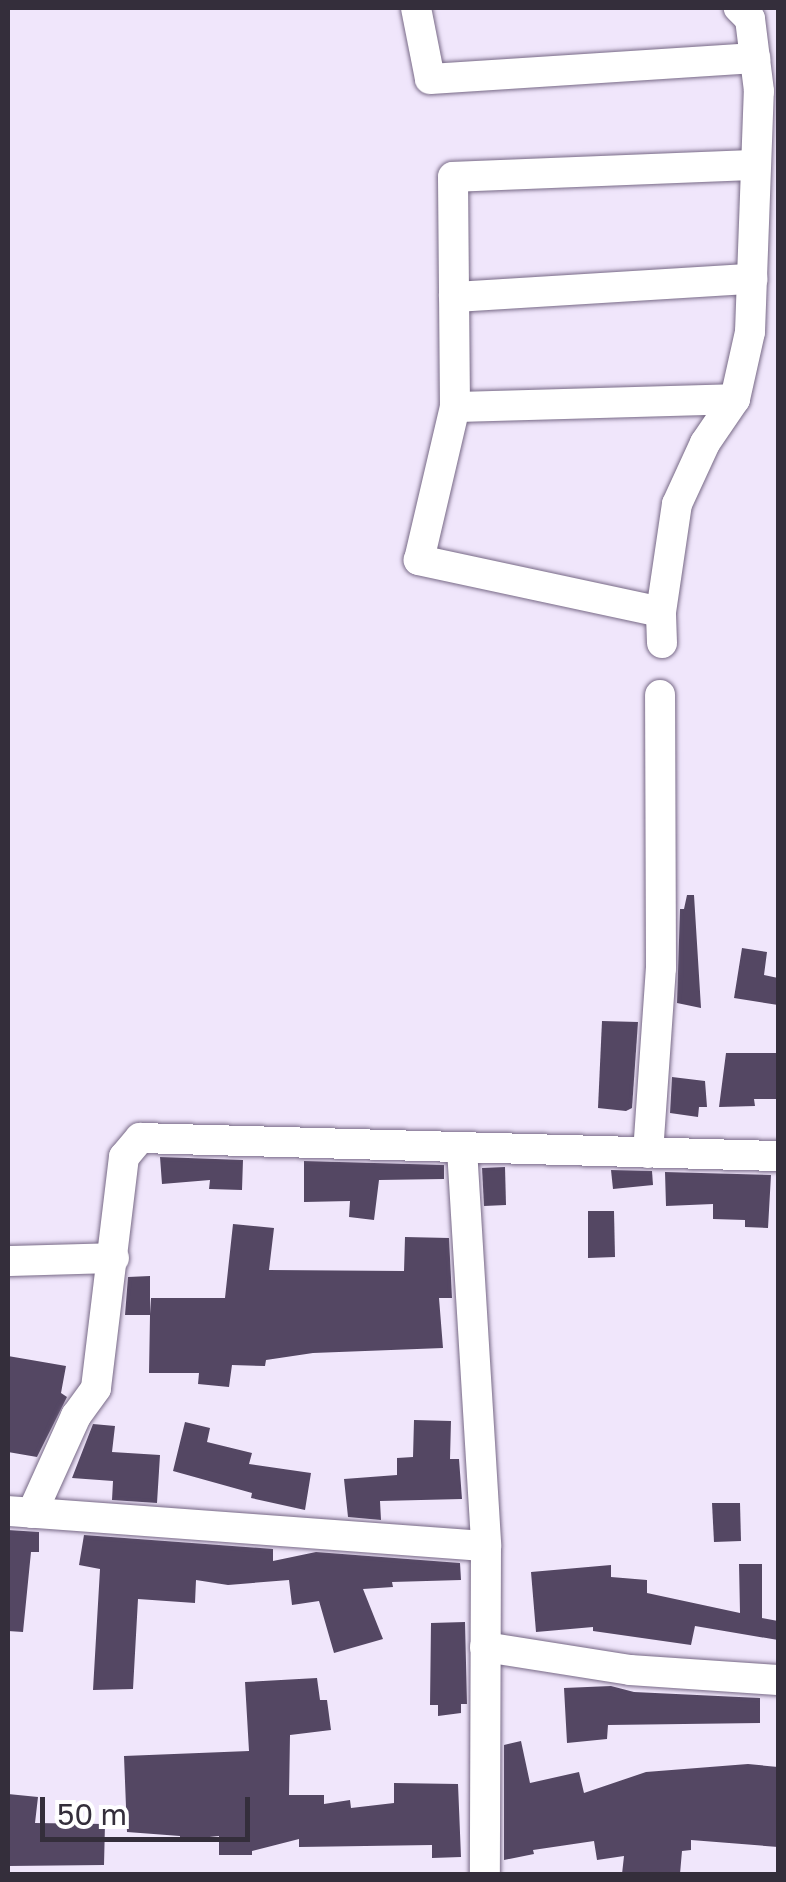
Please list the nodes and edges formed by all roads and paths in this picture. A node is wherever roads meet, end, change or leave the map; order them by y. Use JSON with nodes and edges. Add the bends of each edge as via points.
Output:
{"nodes":[{"id":1,"x":416,"y":8,"type":"edge"},
{"id":2,"x":739,"y":8,"type":"edge"},
{"id":3,"x":754,"y":58,"type":"junction"},
{"id":4,"x":769,"y":88,"type":"edge"},
{"id":5,"x":756,"y":165,"type":"junction"},
{"id":6,"x":752,"y":279,"type":"junction"},
{"id":7,"x":454,"y":297,"type":"junction"},
{"id":8,"x":735,"y":399,"type":"junction"},
{"id":9,"x":455,"y":407,"type":"junction"},
{"id":10,"x":661,"y":612,"type":"junction"},
{"id":11,"x":662,"y":643,"type":"dead end"},
{"id":12,"x":660,"y":695,"type":"dead end"},
{"id":13,"x":462,"y":1149,"type":"junction"},
{"id":14,"x":648,"y":1153,"type":"junction"},
{"id":15,"x":778,"y":1156,"type":"edge"},
{"id":16,"x":114,"y":1258,"type":"junction"},
{"id":17,"x":8,"y":1261,"type":"edge"},
{"id":18,"x":20,"y":1512,"type":"edge"},
{"id":19,"x":486,"y":1546,"type":"junction"},
{"id":20,"x":485,"y":1647,"type":"junction"},
{"id":21,"x":778,"y":1680,"type":"edge"},
{"id":22,"x":484,"y":1874,"type":"edge"}],
"edges":[{"from":1,"to":3,"type":"street","via":[[430,79]]},
{"from":2,"to":3,"type":"street","via":[[750,19]]},
{"from":3,"to":4,"type":"street"},
{"from":4,"to":5,"type":"street"},
{"from":5,"to":6,"type":"street"},
{"from":5,"to":7,"type":"street","via":[[453,177]]},
{"from":6,"to":7,"type":"street"},
{"from":6,"to":8,"type":"street","via":[[750,332]]},
{"from":7,"to":9,"type":"street"},
{"from":8,"to":9,"type":"street"},
{"from":8,"to":10,"type":"street","via":[[677,504]]},
{"from":9,"to":10,"type":"street","via":[[419,560]]},
{"from":10,"to":11,"type":"street"},
{"from":12,"to":14,"type":"street","via":[[661,968]]},
{"from":13,"to":14,"type":"street"},
{"from":13,"to":16,"type":"street","via":[[140,1138],[124,1158]]},
{"from":13,"to":19,"type":"street"},
{"from":14,"to":15,"type":"street"},
{"from":16,"to":17,"type":"street"},
{"from":16,"to":18,"type":"street","via":[[96,1388]]},
{"from":18,"to":19,"type":"street"},
{"from":19,"to":20,"type":"street"},
{"from":20,"to":21,"type":"street","via":[[630,1670]]},
{"from":20,"to":22,"type":"street"}]}
